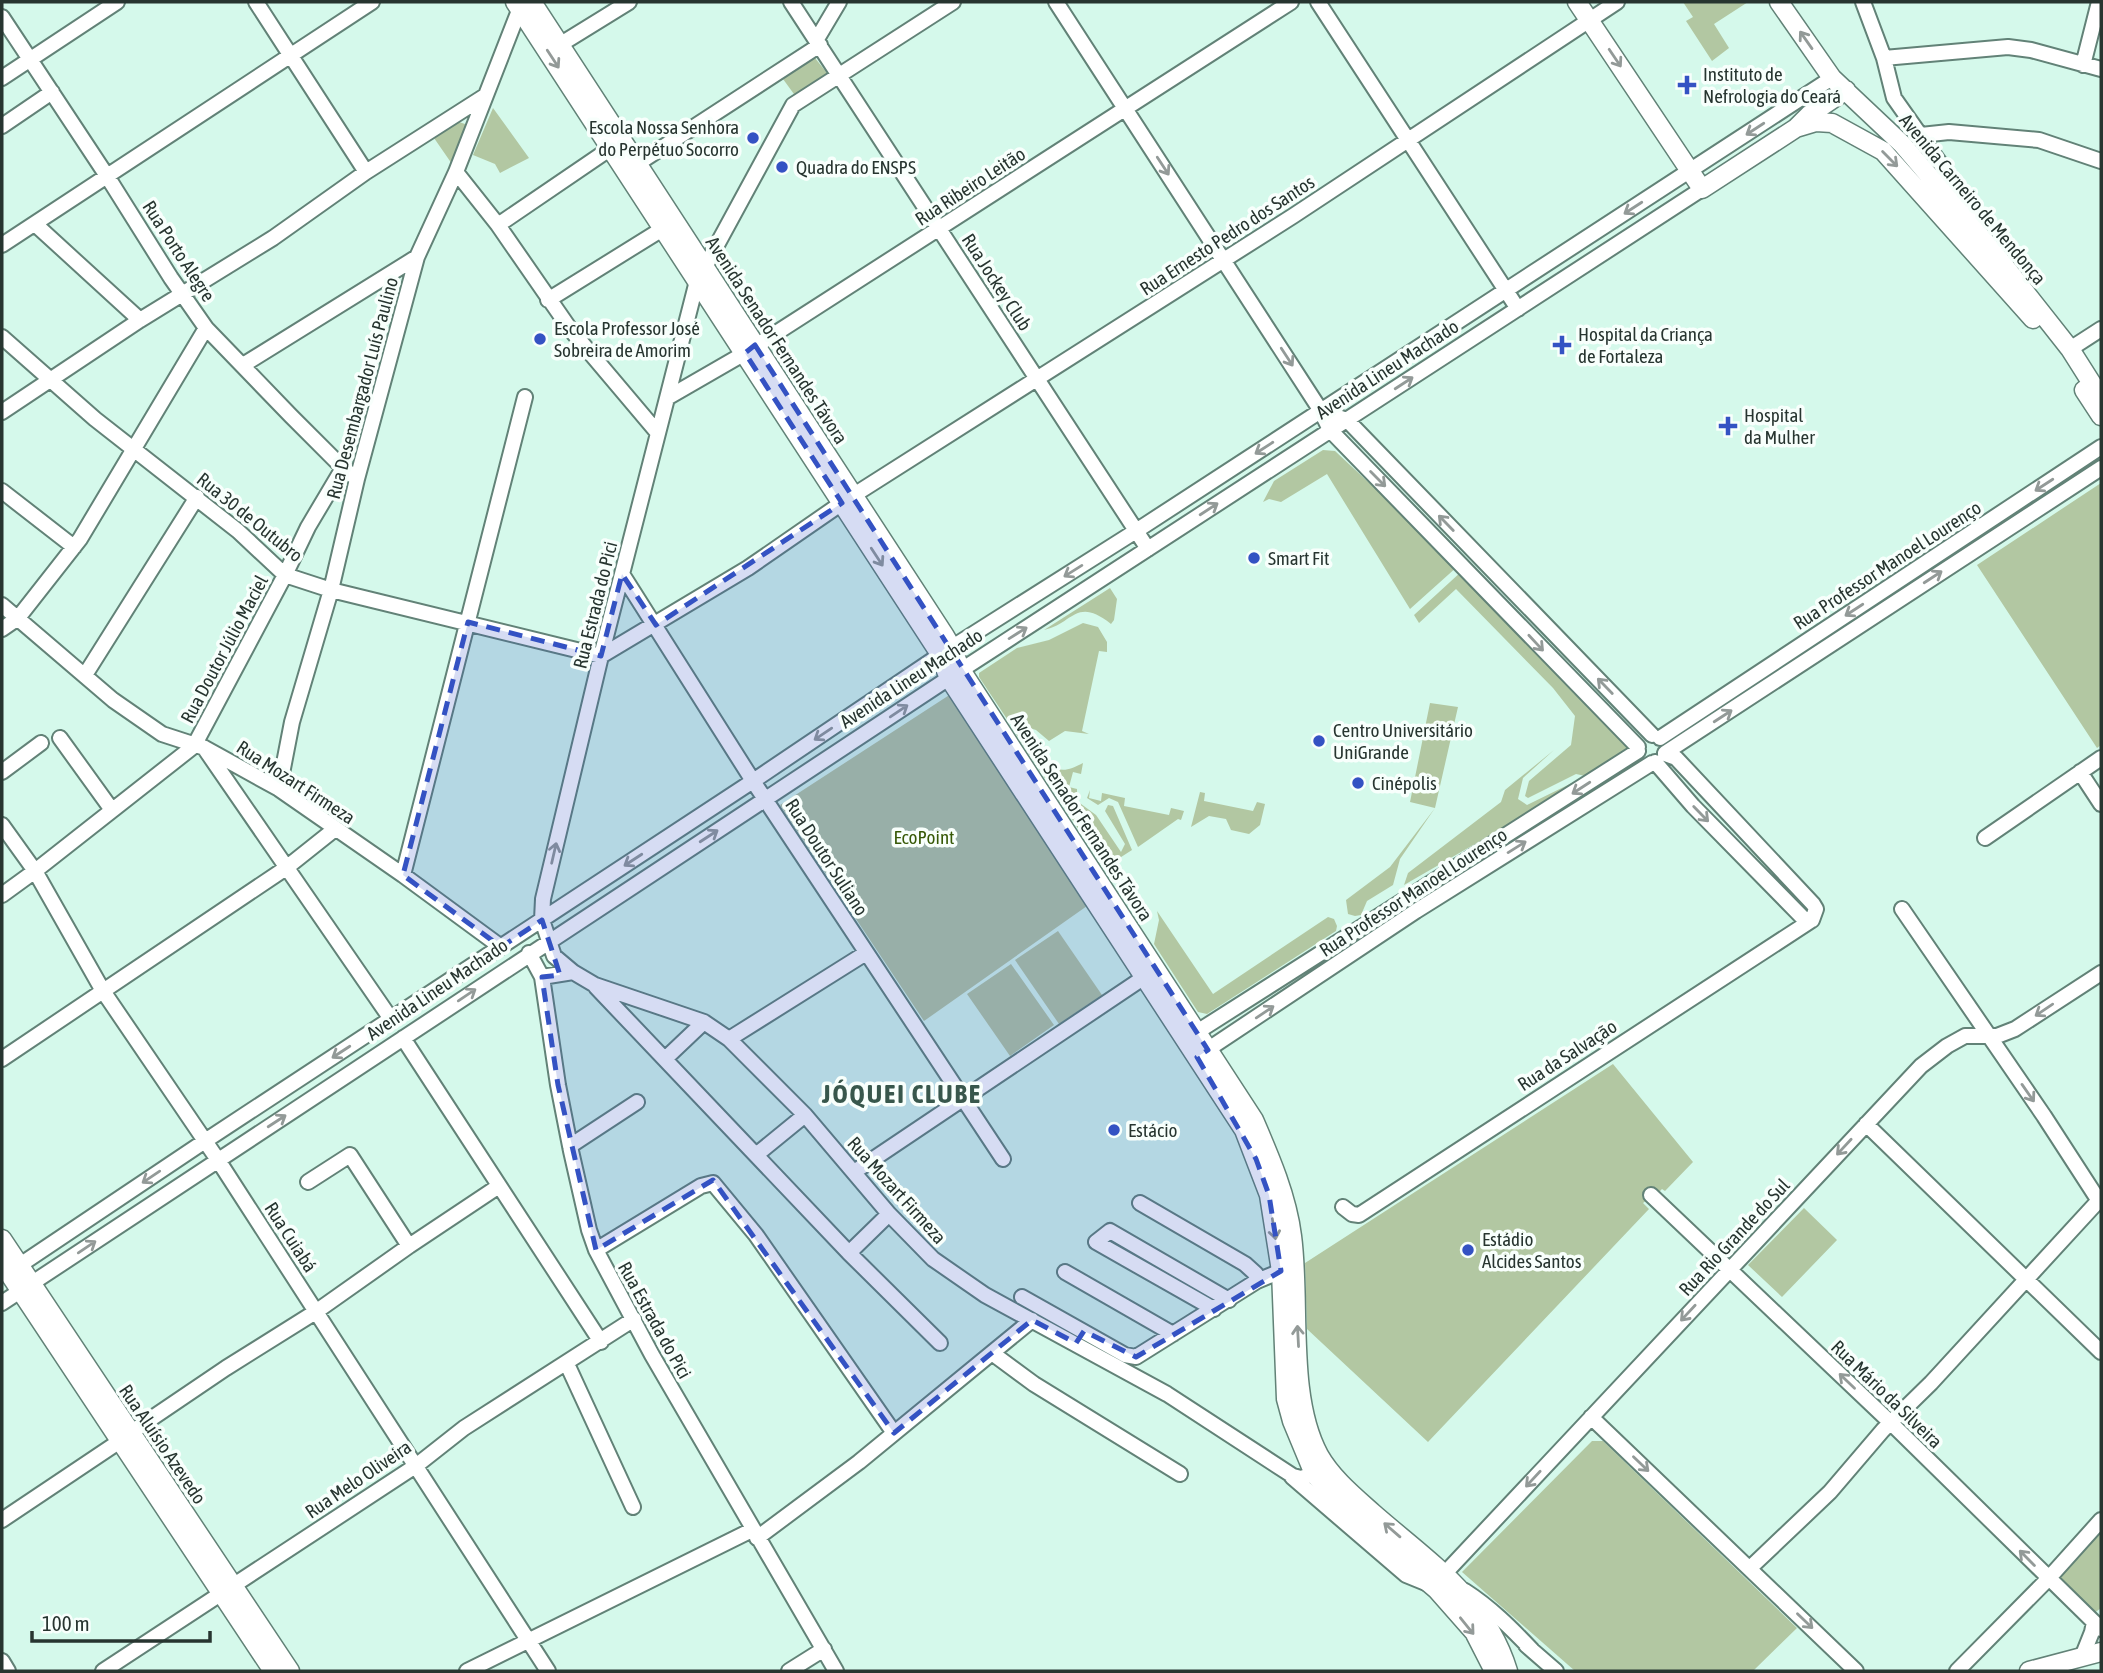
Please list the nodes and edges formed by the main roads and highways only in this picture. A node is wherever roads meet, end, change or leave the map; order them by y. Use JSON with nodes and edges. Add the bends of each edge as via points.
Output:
{"nodes":[{"id":1,"x":1577,"y":2,"type":"edge"},
{"id":2,"x":1779,"y":2,"type":"edge"},
{"id":3,"x":522,"y":4,"type":"edge"},
{"id":4,"x":1839,"y":84,"type":"junction"},
{"id":5,"x":1796,"y":128,"type":"junction"},
{"id":6,"x":701,"y":274,"type":"junction"},
{"id":7,"x":2101,"y":398,"type":"edge"},
{"id":8,"x":2101,"y":416,"type":"edge"},
{"id":9,"x":955,"y":674,"type":"junction"},
{"id":10,"x":1203,"y":1053,"type":"junction"},
{"id":11,"x":2,"y":1239,"type":"edge"},
{"id":12,"x":8,"y":1270,"type":"edge"},
{"id":13,"x":1438,"y":1580,"type":"junction"},
{"id":14,"x":228,"y":1589,"type":"junction"},
{"id":15,"x":2101,"y":1652,"type":"edge"},
{"id":16,"x":273,"y":1671,"type":"edge"},
{"id":17,"x":290,"y":1671,"type":"edge"},
{"id":18,"x":1494,"y":1671,"type":"edge"},
{"id":19,"x":1508,"y":1671,"type":"edge"},
{"id":20,"x":2029,"y":1671,"type":"edge"}],
"edges":[{"from":1,"to":5,"type":"main road","name":"Avenida Lineu Machado","one_way":true,"via":[[1702,189]]},
{"from":4,"to":2,"type":"main road","name":"Avenida Carneiro de Mendonça","one_way":true},
{"from":3,"to":6,"type":"main road","name":"Avenida Senador Fernandes Távora","one_way":true,"via":[[664,228]]},
{"from":3,"to":6,"type":"main road","name":"Avenida Senador Fernandes Távora","via":[[561,44]]},
{"from":4,"to":5,"type":"main road","name":"Avenida Lineu Machado"},
{"from":4,"to":7,"type":"main road","name":"Avenida Carneiro de Mendonça","via":[[1902,144],[1984,240],[2070,349]]},
{"from":5,"to":8,"type":"main road","name":"Avenida Carneiro de Mendonça","one_way":true,"via":[[1832,123],[1883,151],[2043,332]]},
{"from":6,"to":9,"type":"main road","name":"Avenida Senador Fernandes Távora","via":[[946,651]]},
{"from":9,"to":10,"type":"main road","name":"Avenida Senador Fernandes Távora","via":[[1146,976]]},
{"from":9,"to":10,"type":"main road","name":"Avenida Senador Fernandes Távora","via":[[1197,1032]]},
{"from":13,"to":10,"type":"main road","name":"Avenida Senador Fernandes Távora","one_way":true,"via":[[1348,1491],[1319,1455],[1300,1399],[1292,1235],[1277,1175],[1254,1120]]},
{"from":10,"to":13,"type":"main road","name":"Avenida Senador Fernandes Távora","one_way":true,"via":[[1244,1130],[1269,1195],[1281,1271],[1286,1399],[1314,1474],[1347,1513]]},
{"from":11,"to":12,"type":"main road","name":"Rua Aluísio Azevedo"},
{"from":12,"to":14,"type":"main road","name":"Rua Aluísio Azevedo","via":[[25,1288]]},
{"from":13,"to":18,"type":"main road","name":"Avenida Senador Fernandes Távora","one_way":true},
{"from":13,"to":19,"type":"main road","name":"Avenida Senador Fernandes Távora","via":[[1460,1588],[1488,1624]]},
{"from":14,"to":16,"type":"main road","name":"Rua Aluísio Azevedo"},
{"from":14,"to":17,"type":"main road","name":"Rua Aluísio Azevedo"},
{"from":15,"to":20,"type":"main road"}]}
